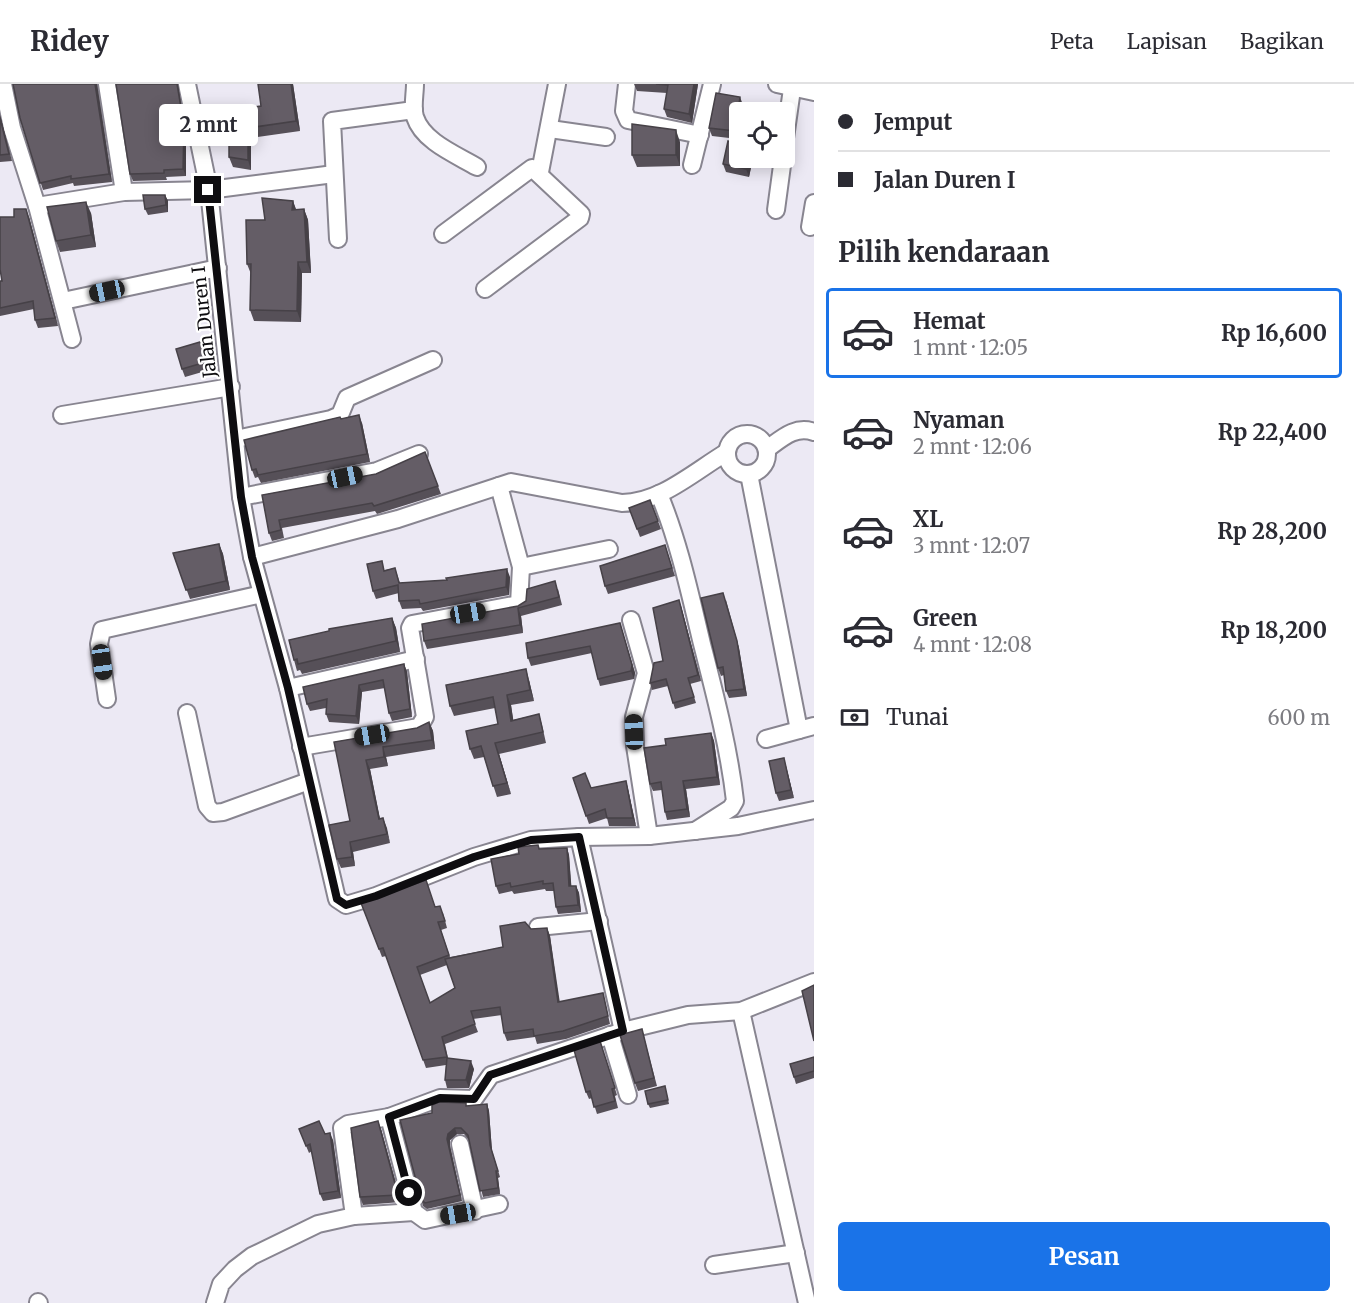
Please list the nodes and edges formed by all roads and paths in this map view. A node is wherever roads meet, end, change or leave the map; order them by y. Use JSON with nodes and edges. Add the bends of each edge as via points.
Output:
{"nodes":[{"id":1,"x":3,"y":84,"type":"edge"},
{"id":2,"x":107,"y":84,"type":"edge"},
{"id":3,"x":187,"y":84,"type":"edge"},
{"id":4,"x":415,"y":84,"type":"edge"},
{"id":5,"x":557,"y":84,"type":"edge"},
{"id":6,"x":627,"y":84,"type":"edge"},
{"id":7,"x":712,"y":84,"type":"edge"},
{"id":8,"x":784,"y":86,"type":"edge"},
{"id":9,"x":814,"y":92,"type":"edge"},
{"id":10,"x":784,"y":102,"type":"edge"},
{"id":11,"x":414,"y":110,"type":"junction"},
{"id":12,"x":550,"y":129,"type":"junction"},
{"id":13,"x":700,"y":135,"type":"junction"},
{"id":14,"x":606,"y":137,"type":"dead end"},
{"id":15,"x":692,"y":165,"type":"dead end"},
{"id":16,"x":477,"y":167,"type":"dead end"},
{"id":17,"x":782,"y":168,"type":"edge"},
{"id":18,"x":540,"y":172,"type":"junction"},
{"id":19,"x":334,"y":174,"type":"junction"},
{"id":20,"x":208,"y":190,"type":"junction"},
{"id":21,"x":124,"y":192,"type":"junction"},
{"id":22,"x":814,"y":203,"type":"edge"},
{"id":23,"x":37,"y":206,"type":"junction"},
{"id":24,"x":776,"y":210,"type":"dead end"},
{"id":25,"x":810,"y":226,"type":"dead end"},
{"id":26,"x":443,"y":234,"type":"dead end"},
{"id":27,"x":338,"y":239,"type":"dead end"},
{"id":28,"x":218,"y":268,"type":"junction"},
{"id":29,"x":485,"y":289,"type":"dead end"},
{"id":30,"x":63,"y":301,"type":"junction"},
{"id":31,"x":72,"y":339,"type":"dead end"},
{"id":32,"x":433,"y":360,"type":"dead end"},
{"id":33,"x":231,"y":387,"type":"junction"},
{"id":34,"x":62,"y":415,"type":"dead end"},
{"id":35,"x":814,"y":432,"type":"edge"},
{"id":36,"x":236,"y":439,"type":"junction"},
{"id":37,"x":766,"y":449,"type":"junction"},
{"id":38,"x":727,"y":452,"type":"junction"},
{"id":39,"x":419,"y":454,"type":"edge"},
{"id":40,"x":748,"y":474,"type":"junction"},
{"id":41,"x":499,"y":486,"type":"junction"},
{"id":42,"x":658,"y":494,"type":"junction"},
{"id":43,"x":241,"y":497,"type":"junction"},
{"id":44,"x":609,"y":549,"type":"dead end"},
{"id":45,"x":252,"y":557,"type":"junction"},
{"id":46,"x":520,"y":567,"type":"junction"},
{"id":47,"x":262,"y":594,"type":"junction"},
{"id":48,"x":631,"y":620,"type":"dead end"},
{"id":49,"x":416,"y":659,"type":"junction"},
{"id":50,"x":288,"y":688,"type":"junction"},
{"id":51,"x":107,"y":699,"type":"dead end"},
{"id":52,"x":187,"y":713,"type":"dead end"},
{"id":53,"x":806,"y":728,"type":"edge"},
{"id":54,"x":766,"y":739,"type":"dead end"},
{"id":55,"x":301,"y":747,"type":"junction"},
{"id":56,"x":309,"y":781,"type":"junction"},
{"id":57,"x":814,"y":810,"type":"edge"},
{"id":58,"x":694,"y":831,"type":"junction"},
{"id":59,"x":649,"y":836,"type":"junction"},
{"id":60,"x":579,"y":837,"type":"junction"},
{"id":61,"x":598,"y":921,"type":"junction"},
{"id":62,"x":538,"y":927,"type":"edge"},
{"id":63,"x":814,"y":982,"type":"edge"},
{"id":64,"x":741,"y":1011,"type":"junction"},
{"id":65,"x":616,"y":1033,"type":"junction"},
{"id":66,"x":628,"y":1095,"type":"dead end"},
{"id":67,"x":389,"y":1117,"type":"junction"},
{"id":68,"x":460,"y":1144,"type":"dead end"},
{"id":69,"x":500,"y":1204,"type":"dead end"},
{"id":70,"x":475,"y":1211,"type":"junction"},
{"id":71,"x":414,"y":1212,"type":"junction"},
{"id":72,"x":354,"y":1216,"type":"junction"},
{"id":73,"x":796,"y":1253,"type":"junction"},
{"id":74,"x":714,"y":1264,"type":"dead end"},
{"id":75,"x":215,"y":1303,"type":"edge"},
{"id":76,"x":807,"y":1303,"type":"edge"}],
"edges":[{"from":1,"to":23,"type":"street","via":[[12,128]]},
{"from":2,"to":21,"type":"street"},
{"from":3,"to":20,"type":"street","name":"Jalan Duren I"},
{"from":4,"to":11,"type":"street"},
{"from":5,"to":12,"type":"street"},
{"from":6,"to":13,"type":"street","via":[[624,111],[628,120]]},
{"from":7,"to":13,"type":"street"},
{"from":8,"to":9,"type":"street"},
{"from":8,"to":10,"type":"street"},
{"from":11,"to":16,"type":"street","via":[[418,125],[427,136]]},
{"from":11,"to":19,"type":"street","via":[[332,121]]},
{"from":12,"to":14,"type":"street"},
{"from":12,"to":18,"type":"street"},
{"from":13,"to":15,"type":"street"},
{"from":17,"to":24,"type":"street"},
{"from":18,"to":26,"type":"street","via":[[532,168],[525,171]]},
{"from":18,"to":29,"type":"street","via":[[581,216]]},
{"from":19,"to":20,"type":"street"},
{"from":19,"to":27,"type":"street"},
{"from":20,"to":21,"type":"street"},
{"from":20,"to":28,"type":"street","name":"Jalan Duren I"},
{"from":21,"to":23,"type":"street"},
{"from":22,"to":25,"type":"street"},
{"from":23,"to":30,"type":"street"},
{"from":28,"to":30,"type":"street"},
{"from":28,"to":33,"type":"street","name":"Jalan Duren I"},
{"from":30,"to":31,"type":"street"},
{"from":32,"to":36,"type":"street","via":[[347,398],[340,415]]},
{"from":33,"to":34,"type":"street"},
{"from":33,"to":36,"type":"street","name":"Jalan Duren I"},
{"from":35,"to":37,"type":"street","via":[[799,430]]},
{"from":36,"to":43,"type":"street","name":"Jalan Duren I"},
{"from":37,"to":38,"type":"street","via":[[757,436],[750,434],[734,438]]},
{"from":37,"to":40,"type":"street","via":[[766,461],[759,470]]},
{"from":38,"to":40,"type":"street","via":[[729,464]]},
{"from":38,"to":42,"type":"street"},
{"from":39,"to":43,"type":"street","via":[[377,471]]},
{"from":40,"to":53,"type":"street"},
{"from":41,"to":42,"type":"street","via":[[511,482],[622,503],[637,503]]},
{"from":41,"to":45,"type":"street","via":[[398,519]]},
{"from":41,"to":46,"type":"street"},
{"from":42,"to":58,"type":"street","via":[[691,599],[734,794],[734,805]]},
{"from":43,"to":45,"type":"street","name":"Jalan Duren I"},
{"from":44,"to":46,"type":"street"},
{"from":45,"to":47,"type":"street","name":"Jalan Duren I"},
{"from":46,"to":49,"type":"street","via":[[519,604],[412,624]]},
{"from":47,"to":50,"type":"street","name":"Jalan Duren I"},
{"from":47,"to":51,"type":"street","via":[[102,630],[99,644]]},
{"from":48,"to":59,"type":"street","via":[[646,673],[634,717]]},
{"from":49,"to":50,"type":"street"},
{"from":49,"to":55,"type":"street","via":[[425,717],[419,727]]},
{"from":50,"to":55,"type":"street","name":"Jalan Duren I"},
{"from":52,"to":56,"type":"street","via":[[207,806],[213,813]]},
{"from":53,"to":54,"type":"street"},
{"from":55,"to":56,"type":"street","name":"Jalan Duren I"},
{"from":56,"to":60,"type":"street","name":"Jalan Duren I","via":[[337,899],[346,905],[531,840]]},
{"from":57,"to":58,"type":"street"},
{"from":58,"to":59,"type":"street"},
{"from":59,"to":60,"type":"street"},
{"from":60,"to":61,"type":"street"},
{"from":61,"to":62,"type":"street"},
{"from":61,"to":65,"type":"street"},
{"from":63,"to":64,"type":"street"},
{"from":64,"to":65,"type":"street","via":[[688,1015]]},
{"from":64,"to":73,"type":"street"},
{"from":65,"to":66,"type":"street"},
{"from":65,"to":67,"type":"street","via":[[490,1075],[474,1099],[440,1098]]},
{"from":67,"to":71,"type":"street"},
{"from":67,"to":72,"type":"street","via":[[354,1122],[342,1128]]},
{"from":68,"to":70,"type":"street"},
{"from":69,"to":70,"type":"street"},
{"from":70,"to":71,"type":"street","via":[[425,1220]]},
{"from":71,"to":72,"type":"street"},
{"from":72,"to":75,"type":"street","via":[[318,1224],[252,1256],[221,1284]]},
{"from":73,"to":74,"type":"street"},
{"from":73,"to":76,"type":"street"}]}
